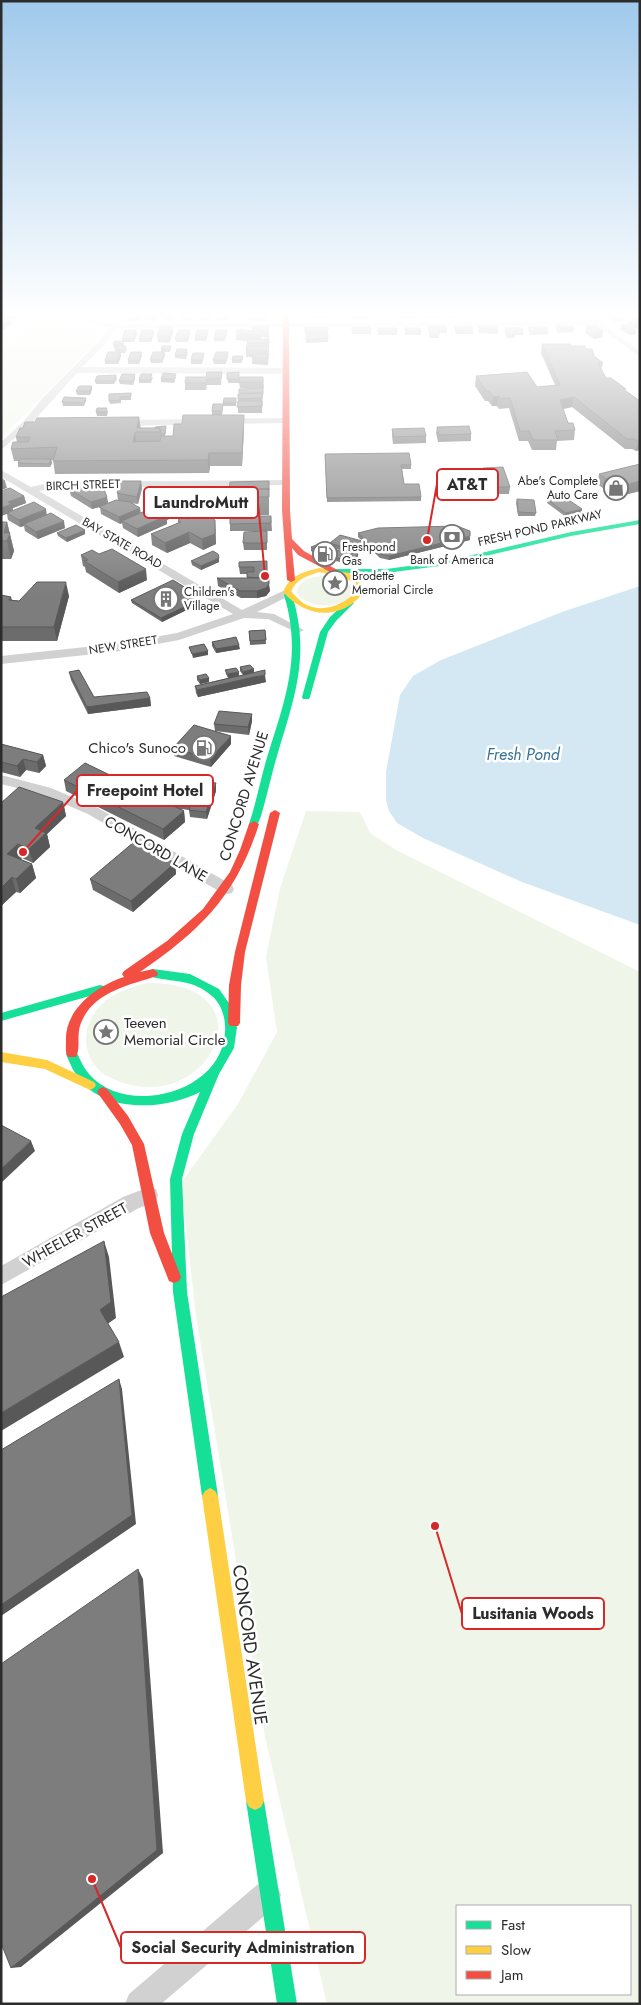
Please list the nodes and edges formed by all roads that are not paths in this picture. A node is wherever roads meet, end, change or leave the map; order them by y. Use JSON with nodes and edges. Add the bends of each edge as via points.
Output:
{"nodes":[{"id":1,"x":40,"y":409,"type":"edge"},
{"id":2,"x":286,"y":409,"type":"edge"},
{"id":3,"x":286,"y":421,"type":"junction"},
{"id":4,"x":27,"y":423,"type":"junction"},
{"id":5,"x":40,"y":423,"type":"edge"},
{"id":6,"x":110,"y":423,"type":"edge"},
{"id":7,"x":1,"y":447,"type":"edge"},
{"id":8,"x":1,"y":473,"type":"edge"},
{"id":9,"x":286,"y":482,"type":"junction"},
{"id":10,"x":29,"y":490,"type":"junction"},
{"id":11,"x":640,"y":522,"type":"edge"},
{"id":12,"x":288,"y":538,"type":"junction"},
{"id":13,"x":447,"y":563,"type":"junction"},
{"id":14,"x":335,"y":571,"type":"junction"},
{"id":15,"x":291,"y":580,"type":"junction"},
{"id":16,"x":405,"y":580,"type":"dead end"},
{"id":17,"x":288,"y":594,"type":"junction"},
{"id":18,"x":368,"y":595,"type":"dead end"},
{"id":19,"x":352,"y":602,"type":"junction"},
{"id":20,"x":242,"y":615,"type":"junction"},
{"id":21,"x":298,"y":630,"type":"junction"},
{"id":22,"x":1,"y":660,"type":"edge"},
{"id":23,"x":303,"y":709,"type":"dead end"},
{"id":24,"x":1,"y":779,"type":"edge"},
{"id":25,"x":277,"y":806,"type":"dead end"},
{"id":26,"x":227,"y":889,"type":"junction"},
{"id":27,"x":110,"y":985,"type":"junction"},
{"id":28,"x":1,"y":1018,"type":"edge"},
{"id":29,"x":233,"y":1029,"type":"junction"},
{"id":30,"x":1,"y":1057,"type":"edge"},
{"id":31,"x":213,"y":1074,"type":"junction"},
{"id":32,"x":100,"y":1090,"type":"junction"},
{"id":33,"x":149,"y":1195,"type":"junction"},
{"id":34,"x":1,"y":1276,"type":"edge"},
{"id":35,"x":180,"y":1292,"type":"junction"},
{"id":36,"x":269,"y":1893,"type":"junction"},
{"id":37,"x":139,"y":2004,"type":"edge"},
{"id":38,"x":287,"y":2004,"type":"edge"}],
"edges":[{"from":1,"to":4,"type":"street"},
{"from":2,"to":3,"type":"main road"},
{"from":3,"to":6,"type":"street"},
{"from":3,"to":9,"type":"main road"},
{"from":4,"to":5,"type":"street"},
{"from":4,"to":7,"type":"street"},
{"from":8,"to":10,"type":"street","name":"BAY STATE ROAD"},
{"from":9,"to":10,"type":"street","name":"BIRCH STREET","via":[[53,485]]},
{"from":9,"to":12,"type":"main road"},
{"from":10,"to":20,"type":"street","name":"BAY STATE ROAD"},
{"from":11,"to":13,"type":"main road","name":"FRESH POND PARKWAY","via":[[564,535]]},
{"from":12,"to":14,"type":"main road","via":[[301,553]]},
{"from":12,"to":15,"type":"main road"},
{"from":13,"to":14,"type":"main road","name":"FRESH POND PARKWAY","via":[[386,571]]},
{"from":13,"to":16,"type":"main road","name":"FRESH POND PARKWAY"},
{"from":14,"to":15,"type":"main road","name":"FRESH POND PARKWAY","via":[[310,572]]},
{"from":14,"to":19,"type":"main road","via":[[349,576],[358,584],[360,593]]},
{"from":15,"to":17,"type":"main road","via":[[287,586]]},
{"from":17,"to":19,"type":"main road","via":[[298,603],[314,608],[334,608]]},
{"from":17,"to":20,"type":"street","name":"NEW STREET"},
{"from":17,"to":21,"type":"main road","name":"CONCORD AVENUE"},
{"from":18,"to":19,"type":"main road"},
{"from":19,"to":23,"type":"main road","via":[[324,632]]},
{"from":20,"to":21,"type":"street","name":"NEW STREET","via":[[270,616]]},
{"from":20,"to":22,"type":"street","name":"NEW STREET","via":[[179,636],[114,648]]},
{"from":21,"to":26,"type":"main road","name":"CONCORD AVENUE","via":[[291,689],[247,846]]},
{"from":24,"to":26,"type":"street","name":"CONCORD LANE","via":[[46,791],[102,817]]},
{"from":25,"to":29,"type":"main road","via":[[240,952]]},
{"from":26,"to":27,"type":"main road","name":"CONCORD AVENUE","via":[[183,936]]},
{"from":27,"to":28,"type":"main road"},
{"from":27,"to":29,"type":"main road","via":[[153,973],[192,979],[212,989],[222,999],[231,1016]]},
{"from":27,"to":32,"type":"main road","via":[[83,1008],[70,1040],[76,1066],[84,1078]]},
{"from":29,"to":31,"type":"main road","via":[[229,1053]]},
{"from":30,"to":32,"type":"main road","via":[[47,1065]]},
{"from":31,"to":32,"type":"main road","via":[[188,1091],[164,1099],[132,1100]]},
{"from":31,"to":35,"type":"main road","name":"CONCORD AVENUE","via":[[188,1134],[176,1179]]},
{"from":32,"to":33,"type":"main road","name":"CONCORD AVENUE","via":[[138,1144]]},
{"from":33,"to":34,"type":"street","name":"WHEELER STREET"},
{"from":33,"to":35,"type":"main road","name":"CONCORD AVENUE","via":[[159,1240]]},
{"from":35,"to":36,"type":"main road","name":"CONCORD AVENUE"},
{"from":36,"to":37,"type":"street"},
{"from":36,"to":38,"type":"main road","name":"CONCORD AVENUE"}]}
